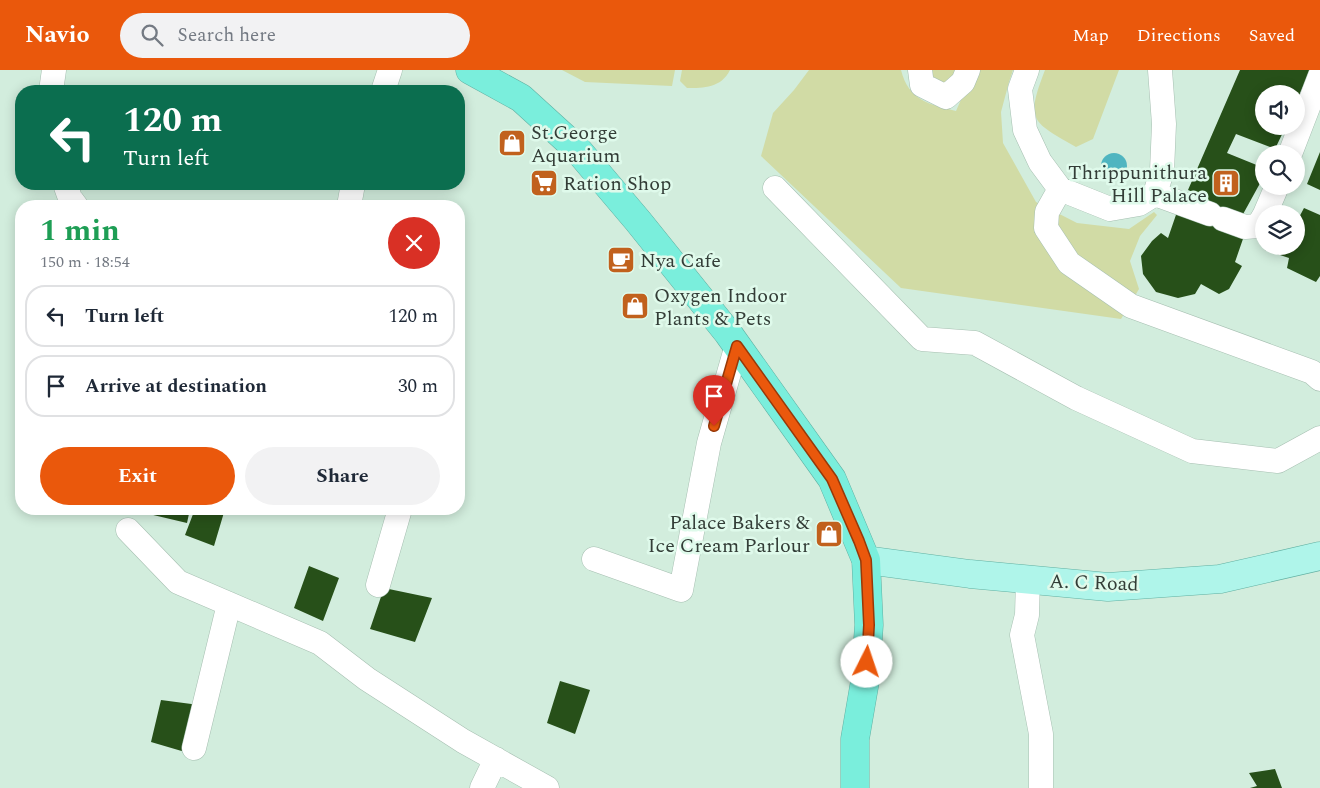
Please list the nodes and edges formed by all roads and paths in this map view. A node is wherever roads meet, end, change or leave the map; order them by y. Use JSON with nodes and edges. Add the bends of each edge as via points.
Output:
{"nodes":[{"id":1,"x":54,"y":70,"type":"edge"},
{"id":2,"x":390,"y":70,"type":"edge"},
{"id":3,"x":470,"y":70,"type":"edge"},
{"id":4,"x":920,"y":70,"type":"edge"},
{"id":5,"x":968,"y":70,"type":"edge"},
{"id":6,"x":1027,"y":70,"type":"edge"},
{"id":7,"x":1160,"y":70,"type":"edge"},
{"id":8,"x":1319,"y":82,"type":"edge"},
{"id":9,"x":52,"y":85,"type":"edge"},
{"id":10,"x":385,"y":85,"type":"edge"},
{"id":11,"x":1294,"y":145,"type":"edge"},
{"id":12,"x":775,"y":188,"type":"dead end"},
{"id":13,"x":1060,"y":189,"type":"junction"},
{"id":14,"x":1155,"y":194,"type":"junction"},
{"id":15,"x":1255,"y":226,"type":"edge"},
{"id":16,"x":737,"y":346,"type":"junction"},
{"id":17,"x":1320,"y":379,"type":"edge"},
{"id":18,"x":1320,"y":438,"type":"edge"},
{"id":19,"x":398,"y":515,"type":"edge"},
{"id":20,"x":128,"y":530,"type":"dead end"},
{"id":21,"x":1320,"y":556,"type":"edge"},
{"id":22,"x":594,"y":559,"type":"dead end"},
{"id":23,"x":866,"y":560,"type":"junction"},
{"id":24,"x":1028,"y":579,"type":"junction"},
{"id":25,"x":378,"y":585,"type":"dead end"},
{"id":26,"x":229,"y":604,"type":"junction"},
{"id":27,"x":194,"y":748,"type":"dead end"},
{"id":28,"x":496,"y":759,"type":"junction"},
{"id":29,"x":482,"y":788,"type":"edge"},
{"id":30,"x":547,"y":788,"type":"edge"},
{"id":31,"x":855,"y":788,"type":"edge"},
{"id":32,"x":1041,"y":788,"type":"edge"}],
"edges":[{"from":1,"to":9,"type":"street"},
{"from":2,"to":10,"type":"street"},
{"from":3,"to":16,"type":"highway","via":[[521,98],[577,149]]},
{"from":4,"to":5,"type":"street","via":[[922,85],[946,97],[963,82]]},
{"from":6,"to":13,"type":"street","via":[[1020,89],[1025,130],[1040,162]]},
{"from":7,"to":14,"type":"street","via":[[1164,124],[1162,171]]},
{"from":8,"to":11,"type":"street"},
{"from":12,"to":18,"type":"street","via":[[922,338],[975,343],[1076,398],[1192,451],[1278,462]]},
{"from":13,"to":14,"type":"street","via":[[1110,209],[1139,204]]},
{"from":13,"to":17,"type":"street","via":[[1047,212],[1046,228],[1069,263],[1131,306],[1312,372]]},
{"from":14,"to":15,"type":"street","via":[[1245,227]]},
{"from":16,"to":22,"type":"street","via":[[709,443],[681,590]]},
{"from":16,"to":23,"type":"highway","via":[[832,479]]},
{"from":19,"to":25,"type":"street"},
{"from":20,"to":26,"type":"street","via":[[178,582]]},
{"from":21,"to":24,"type":"main road","name":"A. C Road","via":[[1220,579],[1108,587]]},
{"from":23,"to":24,"type":"main road","name":"A. C Road"},
{"from":23,"to":31,"type":"highway","via":[[869,625],[865,681],[855,739]]},
{"from":24,"to":32,"type":"street","via":[[1027,614],[1022,635],[1041,734]]},
{"from":26,"to":27,"type":"street"},
{"from":26,"to":28,"type":"street","via":[[320,643],[367,679]]},
{"from":28,"to":29,"type":"street"},
{"from":28,"to":30,"type":"street"}]}
